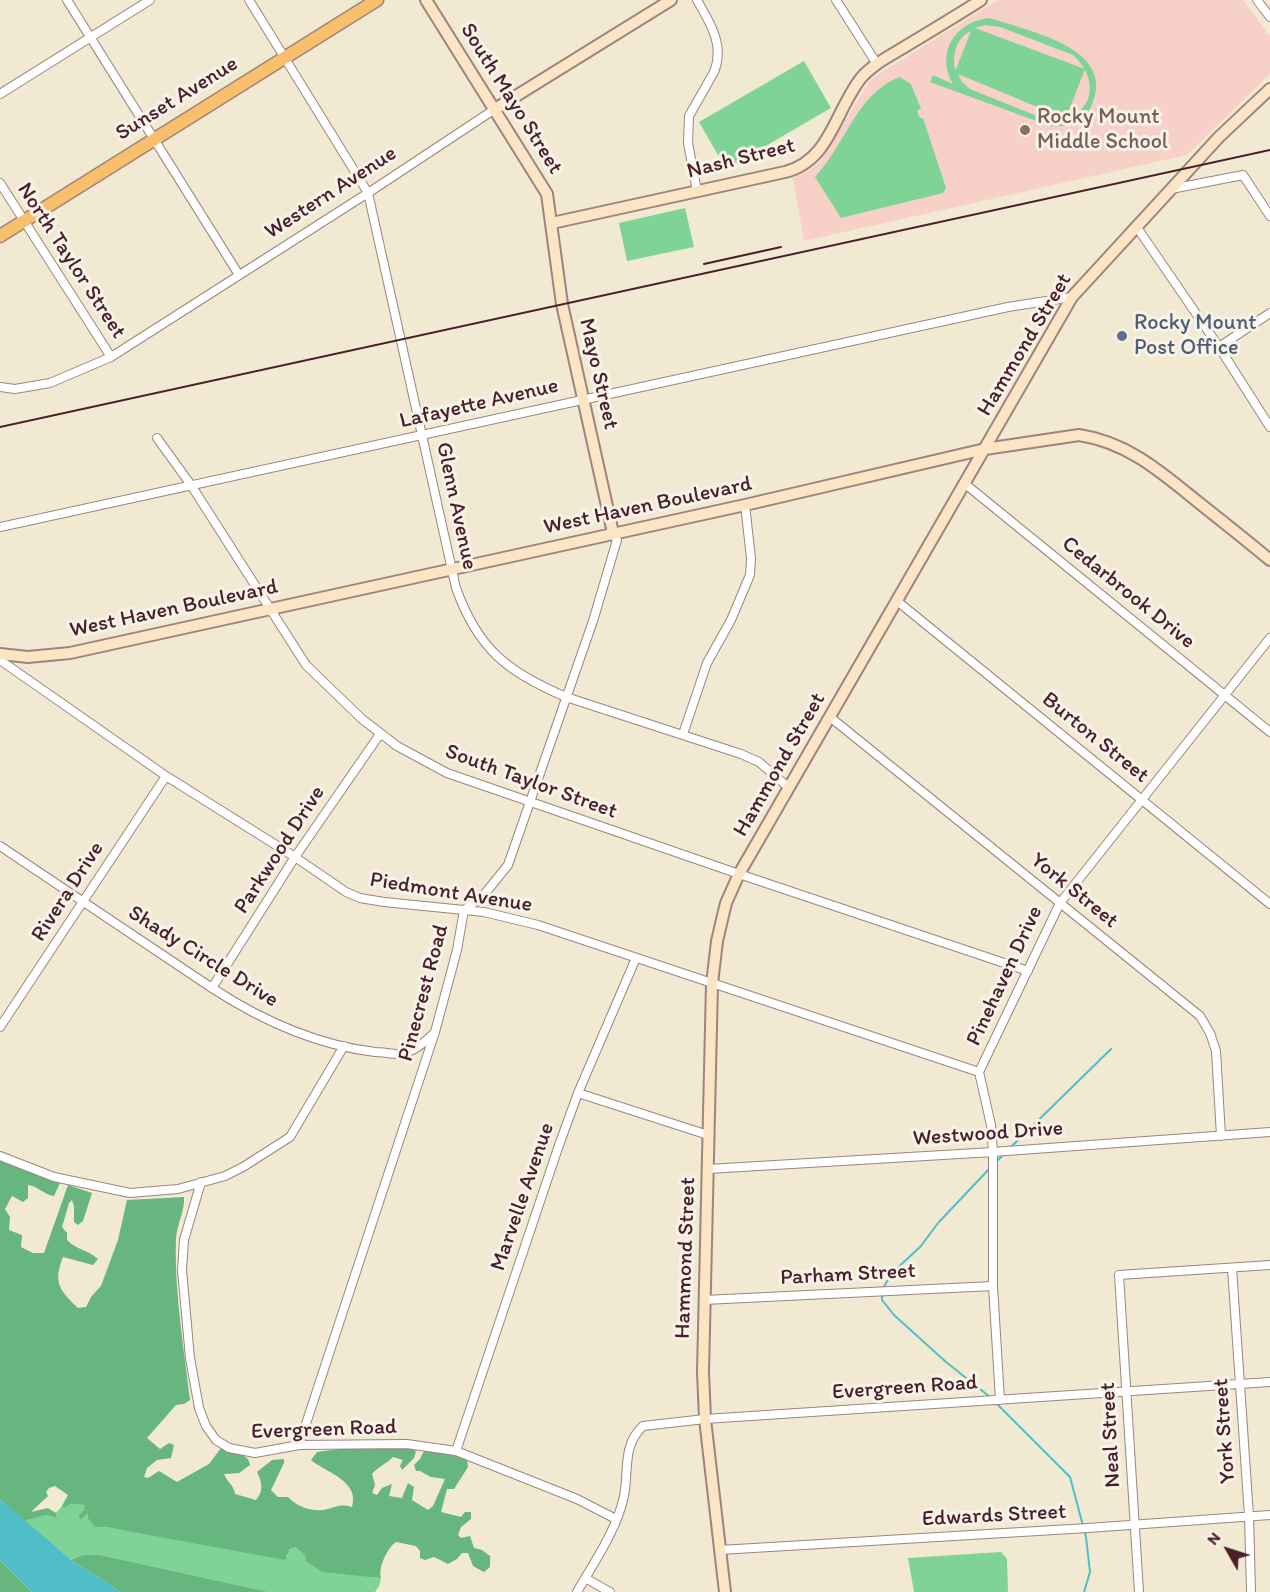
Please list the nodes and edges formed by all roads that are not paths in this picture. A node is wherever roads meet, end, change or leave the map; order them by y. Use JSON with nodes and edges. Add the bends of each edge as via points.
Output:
{"nodes":[{"id":1,"x":67,"y":0,"type":"edge"},
{"id":2,"x":150,"y":0,"type":"edge"},
{"id":3,"x":249,"y":0,"type":"edge"},
{"id":4,"x":377,"y":0,"type":"edge"},
{"id":5,"x":426,"y":0,"type":"edge"},
{"id":6,"x":671,"y":0,"type":"edge"},
{"id":7,"x":697,"y":0,"type":"edge"},
{"id":8,"x":836,"y":0,"type":"edge"},
{"id":9,"x":1257,"y":0,"type":"edge"},
{"id":10,"x":975,"y":2,"type":"edge"},
{"id":11,"x":1270,"y":17,"type":"edge"},
{"id":12,"x":90,"y":37,"type":"junction"},
{"id":13,"x":284,"y":57,"type":"junction"},
{"id":14,"x":876,"y":64,"type":"junction"},
{"id":15,"x":1270,"y":89,"type":"edge"},
{"id":16,"x":0,"y":93,"type":"edge"},
{"id":17,"x":495,"y":109,"type":"junction"},
{"id":18,"x":154,"y":138,"type":"junction"},
{"id":19,"x":0,"y":183,"type":"edge"},
{"id":20,"x":1170,"y":189,"type":"junction"},
{"id":21,"x":698,"y":191,"type":"junction"},
{"id":22,"x":368,"y":193,"type":"junction"},
{"id":23,"x":1270,"y":216,"type":"edge"},
{"id":24,"x":23,"y":221,"type":"junction"},
{"id":25,"x":552,"y":223,"type":"junction"},
{"id":26,"x":1136,"y":226,"type":"junction"},
{"id":27,"x":0,"y":236,"type":"edge"},
{"id":28,"x":239,"y":275,"type":"junction"},
{"id":29,"x":1072,"y":297,"type":"junction"},
{"id":30,"x":1270,"y":313,"type":"edge"},
{"id":31,"x":1219,"y":347,"type":"junction"},
{"id":32,"x":111,"y":357,"type":"junction"},
{"id":33,"x":0,"y":387,"type":"edge"},
{"id":34,"x":584,"y":399,"type":"junction"},
{"id":35,"x":1270,"y":427,"type":"edge"},
{"id":36,"x":422,"y":435,"type":"junction"},
{"id":37,"x":157,"y":438,"type":"dead end"},
{"id":38,"x":985,"y":449,"type":"junction"},
{"id":39,"x":964,"y":483,"type":"junction"},
{"id":40,"x":190,"y":486,"type":"junction"},
{"id":41,"x":745,"y":505,"type":"junction"},
{"id":42,"x":0,"y":527,"type":"edge"},
{"id":43,"x":613,"y":533,"type":"junction"},
{"id":44,"x":1270,"y":560,"type":"edge"},
{"id":45,"x":452,"y":569,"type":"junction"},
{"id":46,"x":897,"y":601,"type":"junction"},
{"id":47,"x":268,"y":609,"type":"junction"},
{"id":48,"x":1270,"y":638,"type":"edge"},
{"id":49,"x":0,"y":654,"type":"edge"},
{"id":50,"x":0,"y":660,"type":"edge"},
{"id":51,"x":1224,"y":695,"type":"junction"},
{"id":52,"x":566,"y":698,"type":"junction"},
{"id":53,"x":830,"y":717,"type":"junction"},
{"id":54,"x":1270,"y":732,"type":"edge"},
{"id":55,"x":380,"y":734,"type":"junction"},
{"id":56,"x":683,"y":734,"type":"junction"},
{"id":57,"x":166,"y":776,"type":"junction"},
{"id":58,"x":788,"y":788,"type":"junction"},
{"id":59,"x":1142,"y":798,"type":"junction"},
{"id":60,"x":531,"y":802,"type":"junction"},
{"id":61,"x":0,"y":846,"type":"edge"},
{"id":62,"x":295,"y":857,"type":"junction"},
{"id":63,"x":739,"y":874,"type":"junction"},
{"id":64,"x":84,"y":902,"type":"junction"},
{"id":65,"x":1060,"y":903,"type":"junction"},
{"id":66,"x":1270,"y":904,"type":"edge"},
{"id":67,"x":464,"y":910,"type":"junction"},
{"id":68,"x":636,"y":958,"type":"junction"},
{"id":69,"x":1028,"y":971,"type":"junction"},
{"id":70,"x":712,"y":984,"type":"junction"},
{"id":71,"x":212,"y":988,"type":"junction"},
{"id":72,"x":0,"y":1027,"type":"edge"},
{"id":73,"x":435,"y":1032,"type":"junction"},
{"id":74,"x":344,"y":1046,"type":"junction"},
{"id":75,"x":979,"y":1072,"type":"junction"},
{"id":76,"x":578,"y":1093,"type":"junction"},
{"id":77,"x":1270,"y":1132,"type":"edge"},
{"id":78,"x":708,"y":1135,"type":"junction"},
{"id":79,"x":1221,"y":1136,"type":"junction"},
{"id":80,"x":993,"y":1152,"type":"junction"},
{"id":81,"x":0,"y":1156,"type":"edge"},
{"id":82,"x":708,"y":1169,"type":"junction"},
{"id":83,"x":201,"y":1182,"type":"junction"},
{"id":84,"x":1270,"y":1265,"type":"edge"},
{"id":85,"x":1232,"y":1268,"type":"junction"},
{"id":86,"x":993,"y":1286,"type":"junction"},
{"id":87,"x":704,"y":1300,"type":"junction"},
{"id":88,"x":1270,"y":1382,"type":"edge"},
{"id":89,"x":1240,"y":1384,"type":"junction"},
{"id":90,"x":1127,"y":1391,"type":"junction"},
{"id":91,"x":1000,"y":1400,"type":"junction"},
{"id":92,"x":705,"y":1419,"type":"junction"},
{"id":93,"x":299,"y":1445,"type":"junction"},
{"id":94,"x":456,"y":1452,"type":"junction"},
{"id":95,"x":1270,"y":1515,"type":"edge"},
{"id":96,"x":1249,"y":1516,"type":"junction"},
{"id":97,"x":616,"y":1520,"type":"junction"},
{"id":98,"x":1133,"y":1524,"type":"junction"},
{"id":99,"x":720,"y":1550,"type":"junction"},
{"id":100,"x":585,"y":1578,"type":"junction"},
{"id":101,"x":577,"y":1592,"type":"edge"},
{"id":102,"x":610,"y":1592,"type":"edge"},
{"id":103,"x":725,"y":1592,"type":"edge"},
{"id":104,"x":1139,"y":1592,"type":"edge"},
{"id":105,"x":1251,"y":1592,"type":"edge"}],
"edges":[{"from":1,"to":12,"type":"street"},
{"from":2,"to":12,"type":"street"},
{"from":3,"to":13,"type":"street","name":"Glenn Avenue"},
{"from":4,"to":13,"type":"main road","name":"Sunset Avenue"},
{"from":5,"to":17,"type":"street","name":"South Mayo Street"},
{"from":6,"to":17,"type":"street","name":"Western Avenue"},
{"from":7,"to":21,"type":"street","via":[[718,44],[717,65],[688,116],[688,143]]},
{"from":8,"to":14,"type":"street"},
{"from":9,"to":11,"type":"street"},
{"from":10,"to":14,"type":"street","name":"Nash Street"},
{"from":12,"to":16,"type":"street"},
{"from":12,"to":18,"type":"street"},
{"from":13,"to":18,"type":"main road","name":"Sunset Avenue"},
{"from":13,"to":22,"type":"street","name":"Glenn Avenue"},
{"from":14,"to":21,"type":"street","name":"Nash Street","via":[[856,85],[809,162],[794,170]]},
{"from":15,"to":20,"type":"street","name":"Hammond Street"},
{"from":17,"to":22,"type":"street","name":"Western Avenue"},
{"from":17,"to":25,"type":"street","name":"South Mayo Street","via":[[547,194]]},
{"from":18,"to":24,"type":"main road","name":"Sunset Avenue"},
{"from":18,"to":28,"type":"street"},
{"from":19,"to":24,"type":"street","name":"North Taylor Street"},
{"from":20,"to":23,"type":"street","via":[[1243,175]]},
{"from":20,"to":26,"type":"street","name":"Hammond Street"},
{"from":21,"to":25,"type":"street","name":"Nash Street"},
{"from":22,"to":28,"type":"street","name":"Western Avenue"},
{"from":22,"to":36,"type":"street","name":"Glenn Avenue"},
{"from":24,"to":27,"type":"main road","name":"Sunset Avenue"},
{"from":24,"to":32,"type":"street","name":"North Taylor Street"},
{"from":25,"to":34,"type":"street","name":"Mayo Street","via":[[562,304]]},
{"from":26,"to":29,"type":"street","name":"Hammond Street"},
{"from":26,"to":31,"type":"street"},
{"from":28,"to":32,"type":"street","name":"Western Avenue"},
{"from":29,"to":34,"type":"street","name":"Lafayette Avenue"},
{"from":29,"to":38,"type":"street","name":"Hammond Street"},
{"from":30,"to":31,"type":"street"},
{"from":31,"to":35,"type":"street"},
{"from":32,"to":33,"type":"street","name":"Western Avenue","via":[[50,383],[15,389]]},
{"from":34,"to":36,"type":"street","name":"Lafayette Avenue"},
{"from":34,"to":43,"type":"street","name":"Mayo Street"},
{"from":36,"to":40,"type":"street","name":"Lafayette Avenue"},
{"from":36,"to":45,"type":"street","name":"Glenn Avenue"},
{"from":37,"to":40,"type":"street","name":"South Taylor Street"},
{"from":38,"to":39,"type":"street","name":"Hammond Street"},
{"from":38,"to":41,"type":"street","name":"West Haven Boulevard"},
{"from":38,"to":44,"type":"street","name":"West Haven Boulevard","via":[[1079,435],[1119,446],[1144,459]]},
{"from":39,"to":46,"type":"street","name":"Hammond Street"},
{"from":39,"to":51,"type":"street","name":"Cedarbrook Drive"},
{"from":40,"to":42,"type":"street","name":"Lafayette Avenue"},
{"from":40,"to":47,"type":"street","name":"South Taylor Street"},
{"from":41,"to":43,"type":"street","name":"West Haven Boulevard"},
{"from":41,"to":56,"type":"street","via":[[750,575],[707,663]]},
{"from":43,"to":45,"type":"street","name":"West Haven Boulevard"},
{"from":43,"to":52,"type":"street","name":"Pinecrest Road","via":[[617,540]]},
{"from":45,"to":47,"type":"street","name":"West Haven Boulevard"},
{"from":45,"to":52,"type":"street","name":"Glenn Avenue","via":[[466,615],[488,648],[515,671]]},
{"from":46,"to":53,"type":"street","name":"Hammond Street"},
{"from":46,"to":59,"type":"street","name":"Burton Street"},
{"from":47,"to":49,"type":"street","name":"West Haven Boulevard","via":[[70,653],[28,657]]},
{"from":47,"to":55,"type":"street","name":"South Taylor Street","via":[[306,665]]},
{"from":48,"to":51,"type":"street","name":"Pinehaven Drive"},
{"from":50,"to":57,"type":"street","name":"Piedmont Avenue"},
{"from":51,"to":54,"type":"street","name":"Cedarbrook Drive"},
{"from":51,"to":59,"type":"street","name":"Pinehaven Drive"},
{"from":52,"to":56,"type":"street","name":"Glenn Avenue"},
{"from":52,"to":60,"type":"street","name":"Pinecrest Road"},
{"from":53,"to":58,"type":"street","name":"Hammond Street"},
{"from":53,"to":65,"type":"street","name":"York Street"},
{"from":55,"to":60,"type":"street","name":"South Taylor Street","via":[[447,773]]},
{"from":55,"to":62,"type":"street","name":"Parkwood Drive"},
{"from":56,"to":58,"type":"street","name":"Glenn Avenue","via":[[759,762]]},
{"from":57,"to":62,"type":"street","name":"Piedmont Avenue"},
{"from":57,"to":64,"type":"street","name":"Rivera Drive"},
{"from":58,"to":63,"type":"street","name":"Hammond Street"},
{"from":59,"to":65,"type":"street","name":"Pinehaven Drive"},
{"from":59,"to":66,"type":"street","name":"Burton Street"},
{"from":60,"to":63,"type":"street","name":"South Taylor Street"},
{"from":60,"to":67,"type":"street","name":"Pinecrest Road","via":[[508,865],[493,886]]},
{"from":61,"to":64,"type":"street","name":"Shady Circle Drive"},
{"from":62,"to":67,"type":"street","name":"Piedmont Avenue","via":[[360,898]]},
{"from":62,"to":71,"type":"street","name":"Parkwood Drive"},
{"from":63,"to":69,"type":"street","name":"South Taylor Street"},
{"from":63,"to":70,"type":"street","name":"Hammond Street","via":[[726,903]]},
{"from":64,"to":71,"type":"street","name":"Shady Circle Drive"},
{"from":64,"to":72,"type":"street","name":"Rivera Drive"},
{"from":65,"to":69,"type":"street","name":"Pinehaven Drive"},
{"from":65,"to":79,"type":"street","name":"York Street","via":[[1200,1016],[1216,1051]]},
{"from":67,"to":68,"type":"street","name":"Piedmont Avenue","via":[[507,916]]},
{"from":67,"to":73,"type":"street","name":"Pinecrest Road"},
{"from":68,"to":70,"type":"street","name":"Piedmont Avenue"},
{"from":68,"to":76,"type":"street","name":"Marvelle Avenue"},
{"from":69,"to":75,"type":"street","name":"Pinehaven Drive"},
{"from":70,"to":75,"type":"street","name":"Piedmont Avenue"},
{"from":70,"to":78,"type":"street","name":"Hammond Street"},
{"from":71,"to":74,"type":"street","name":"Shady Circle Drive","via":[[275,1024]]},
{"from":73,"to":74,"type":"street","name":"Shady Circle Drive","via":[[423,1044],[398,1054]]},
{"from":73,"to":93,"type":"street","name":"Pinecrest Road"},
{"from":74,"to":83,"type":"street","via":[[290,1137],[243,1167]]},
{"from":75,"to":80,"type":"street","name":"Pinehaven Drive"},
{"from":76,"to":78,"type":"street"},
{"from":76,"to":94,"type":"street","name":"Marvelle Avenue"},
{"from":77,"to":79,"type":"street","name":"Westwood Drive"},
{"from":78,"to":82,"type":"street","name":"Hammond Street"},
{"from":79,"to":80,"type":"street","name":"Westwood Drive"},
{"from":80,"to":82,"type":"street","name":"Westwood Drive"},
{"from":80,"to":86,"type":"street","name":"Pinehaven Drive"},
{"from":81,"to":83,"type":"street","via":[[54,1177],[130,1193],[178,1189]]},
{"from":82,"to":87,"type":"street","name":"Hammond Street"},
{"from":83,"to":93,"type":"street","name":"Evergreen Road","via":[[184,1240],[182,1270],[199,1408],[216,1440],[229,1448],[255,1453]]},
{"from":84,"to":85,"type":"street"},
{"from":85,"to":89,"type":"street","name":"York Street"},
{"from":85,"to":90,"type":"street","name":"Neal Street","via":[[1119,1275]]},
{"from":86,"to":87,"type":"street","name":"Parham Street"},
{"from":86,"to":91,"type":"street","name":"Pinehaven Drive"},
{"from":87,"to":92,"type":"street","name":"Hammond Street"},
{"from":88,"to":89,"type":"street","name":"Evergreen Road"},
{"from":89,"to":90,"type":"street","name":"Evergreen Road"},
{"from":89,"to":96,"type":"street","name":"York Street"},
{"from":90,"to":91,"type":"street","name":"Evergreen Road"},
{"from":90,"to":98,"type":"street","name":"Neal Street"},
{"from":91,"to":92,"type":"street","name":"Evergreen Road"},
{"from":92,"to":97,"type":"street","name":"Evergreen Road","via":[[652,1424],[635,1433],[628,1449],[624,1496]]},
{"from":92,"to":99,"type":"street","name":"Hammond Street"},
{"from":93,"to":94,"type":"street","name":"Evergreen Road","via":[[407,1444]]},
{"from":94,"to":97,"type":"street","name":"Evergreen Road","via":[[578,1499]]},
{"from":95,"to":96,"type":"street","name":"Edwards Street"},
{"from":96,"to":98,"type":"street","name":"Edwards Street"},
{"from":96,"to":105,"type":"street","name":"York Street"},
{"from":97,"to":100,"type":"street","name":"Evergreen Road"},
{"from":98,"to":99,"type":"street","name":"Edwards Street"},
{"from":98,"to":104,"type":"street","name":"Neal Street"},
{"from":99,"to":103,"type":"street","name":"Hammond Street"},
{"from":100,"to":101,"type":"street","name":"Evergreen Road"},
{"from":100,"to":102,"type":"street"}]}
